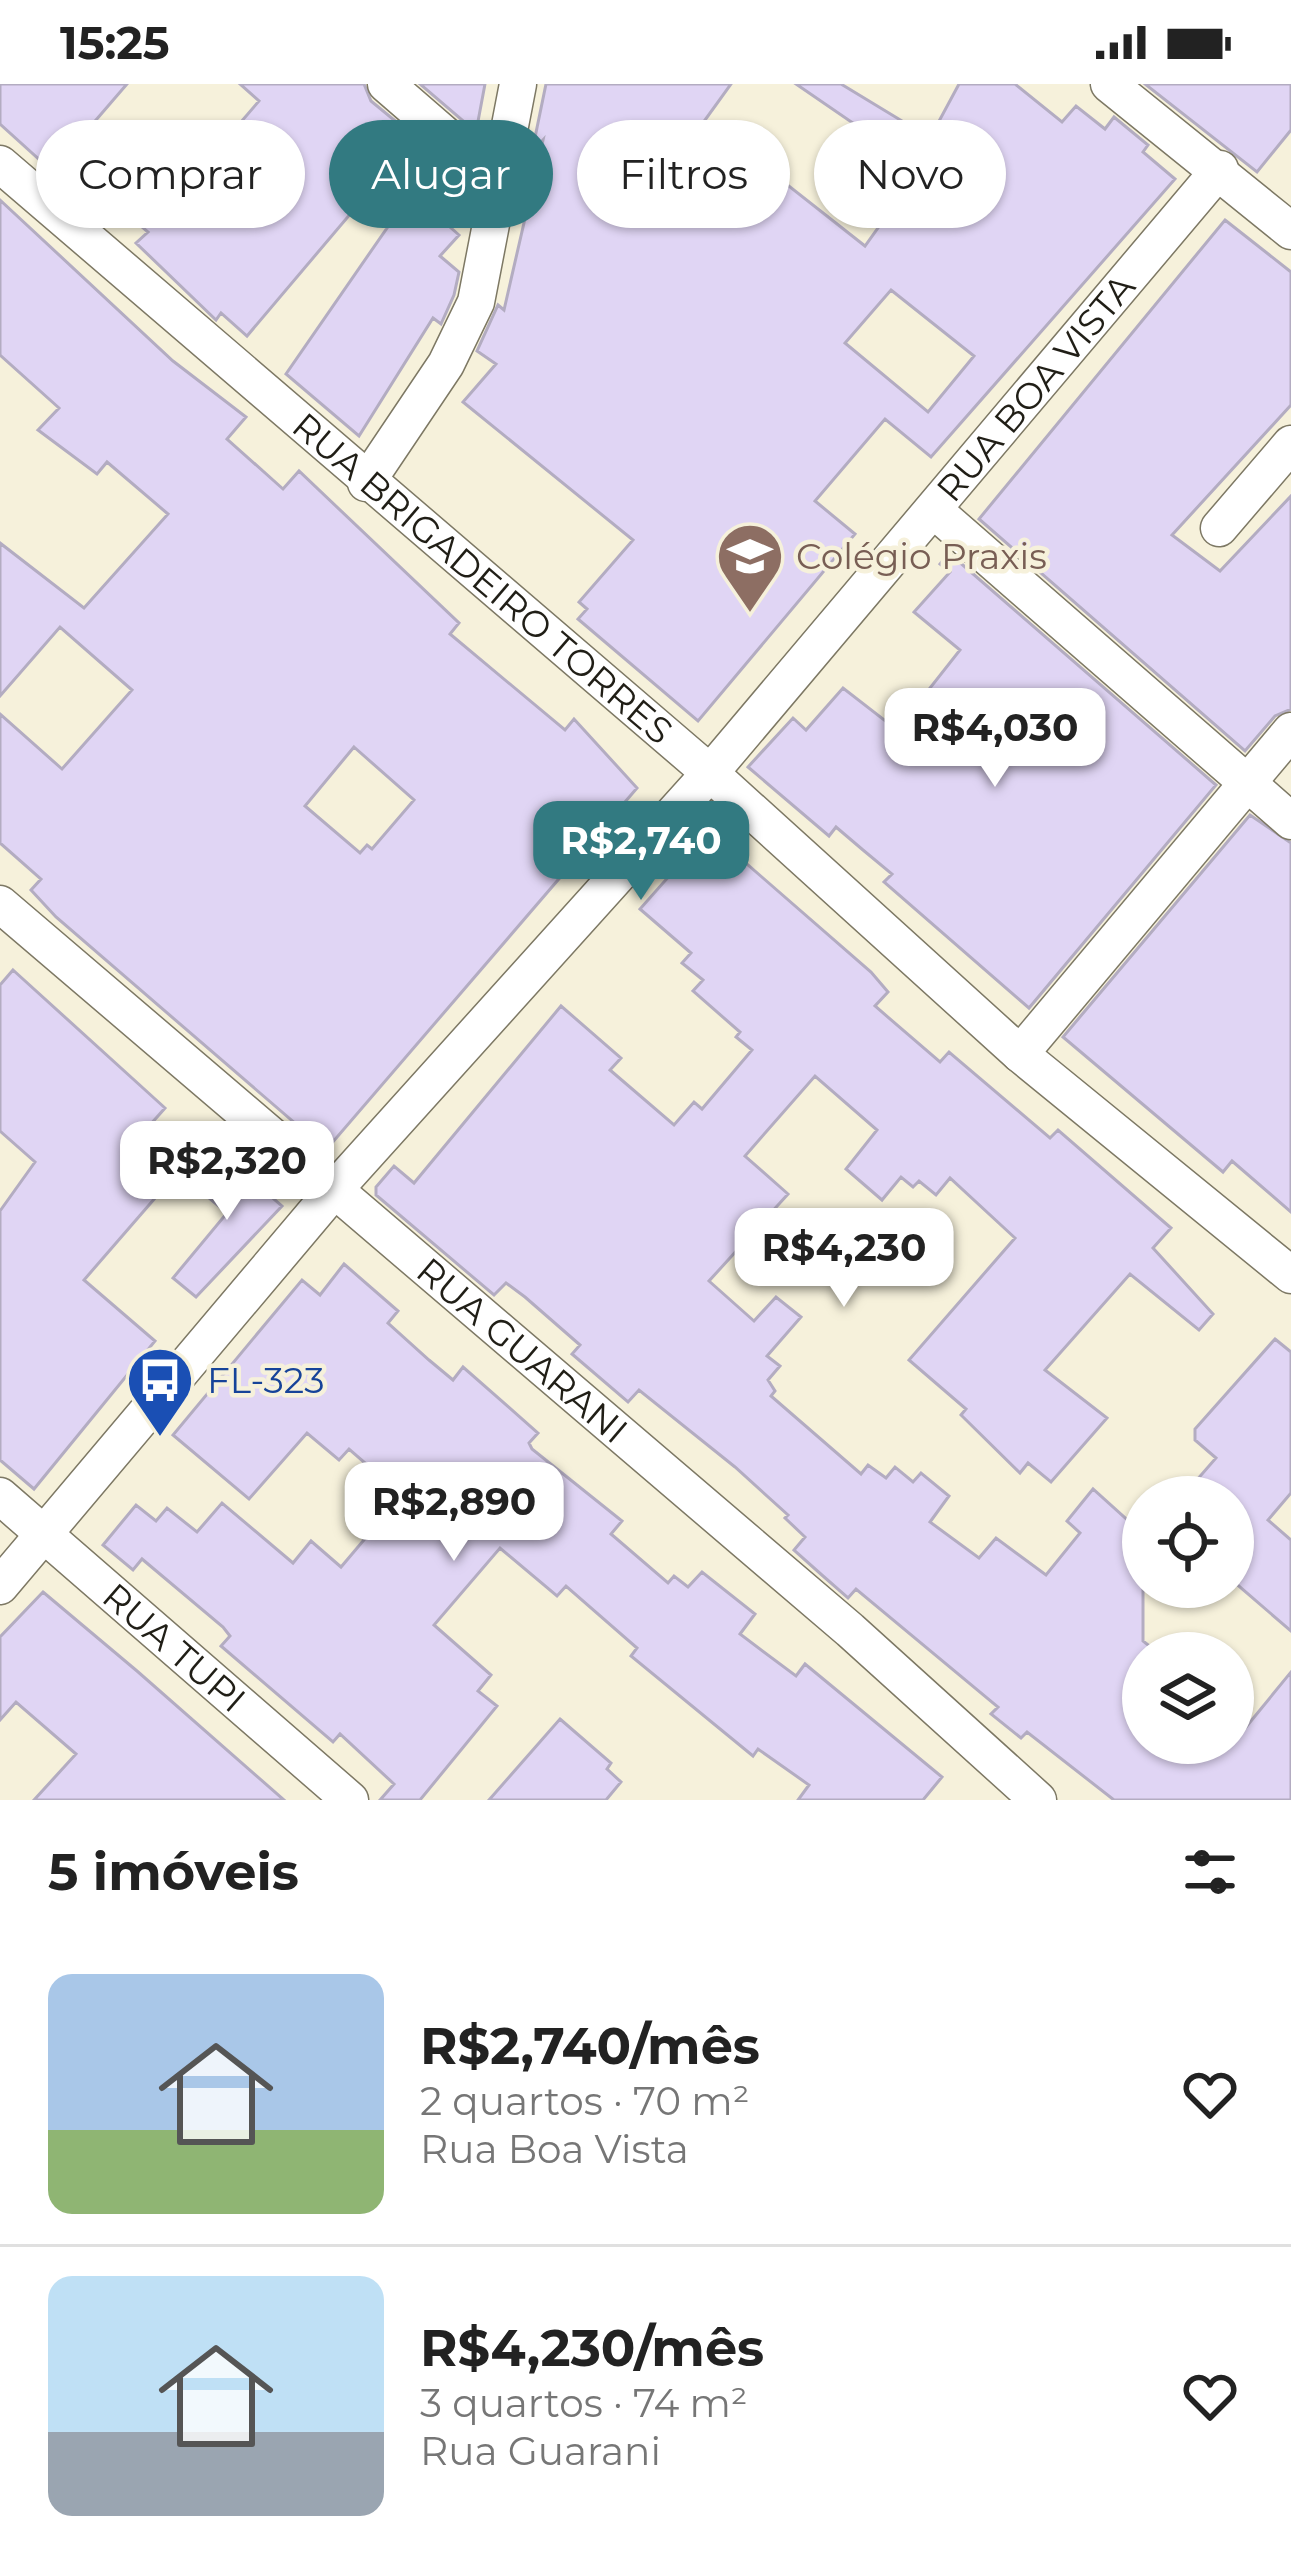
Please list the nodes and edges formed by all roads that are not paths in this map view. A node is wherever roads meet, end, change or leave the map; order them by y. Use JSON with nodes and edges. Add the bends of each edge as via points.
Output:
{"nodes":[{"id":1,"x":386,"y":84,"type":"edge"},
{"id":2,"x":518,"y":84,"type":"edge"},
{"id":3,"x":1109,"y":84,"type":"edge"},
{"id":4,"x":428,"y":120,"type":"edge"},
{"id":5,"x":512,"y":120,"type":"edge"},
{"id":6,"x":0,"y":164,"type":"edge"},
{"id":7,"x":1220,"y":169,"type":"junction"},
{"id":8,"x":491,"y":228,"type":"edge"},
{"id":9,"x":1291,"y":230,"type":"edge"},
{"id":10,"x":1291,"y":444,"type":"edge"},
{"id":11,"x":366,"y":483,"type":"junction"},
{"id":12,"x":934,"y":511,"type":"junction"},
{"id":13,"x":1220,"y":528,"type":"dead end"},
{"id":14,"x":1291,"y":731,"type":"edge"},
{"id":15,"x":710,"y":773,"type":"junction"},
{"id":16,"x":1246,"y":784,"type":"junction"},
{"id":17,"x":1291,"y":821,"type":"edge"},
{"id":18,"x":0,"y":904,"type":"edge"},
{"id":19,"x":1020,"y":1054,"type":"junction"},
{"id":20,"x":334,"y":1189,"type":"junction"},
{"id":21,"x":1291,"y":1275,"type":"edge"},
{"id":22,"x":0,"y":1496,"type":"edge"},
{"id":23,"x":44,"y":1534,"type":"junction"},
{"id":24,"x":0,"y":1586,"type":"edge"},
{"id":25,"x":350,"y":1800,"type":"edge"},
{"id":26,"x":1038,"y":1800,"type":"edge"}],
"edges":[{"from":1,"to":4,"type":"street"},
{"from":2,"to":5,"type":"street"},
{"from":3,"to":7,"type":"street"},
{"from":6,"to":11,"type":"street","name":"RUA BRIGADEIRO TORRES"},
{"from":7,"to":9,"type":"street"},
{"from":7,"to":12,"type":"street","name":"RUA BOA VISTA"},
{"from":8,"to":11,"type":"street","via":[[476,302],[446,364]]},
{"from":10,"to":13,"type":"street"},
{"from":11,"to":15,"type":"street","name":"RUA BRIGADEIRO TORRES"},
{"from":12,"to":15,"type":"street","name":"RUA BOA VISTA"},
{"from":12,"to":16,"type":"street"},
{"from":14,"to":16,"type":"street"},
{"from":15,"to":19,"type":"street","name":"RUA BRIGADEIRO TORRES"},
{"from":15,"to":20,"type":"street","name":"RUA BOA VISTA"},
{"from":16,"to":17,"type":"street"},
{"from":16,"to":19,"type":"street"},
{"from":18,"to":20,"type":"street","name":"RUA GUARANI"},
{"from":19,"to":21,"type":"street","name":"RUA BRIGADEIRO TORRES"},
{"from":20,"to":23,"type":"street","name":"RUA BOA VISTA"},
{"from":20,"to":26,"type":"street","name":"RUA GUARANI"},
{"from":22,"to":23,"type":"street","name":"RUA TUPI"},
{"from":23,"to":24,"type":"street","name":"RUA BOA VISTA"},
{"from":23,"to":25,"type":"street","name":"RUA TUPI"}]}
